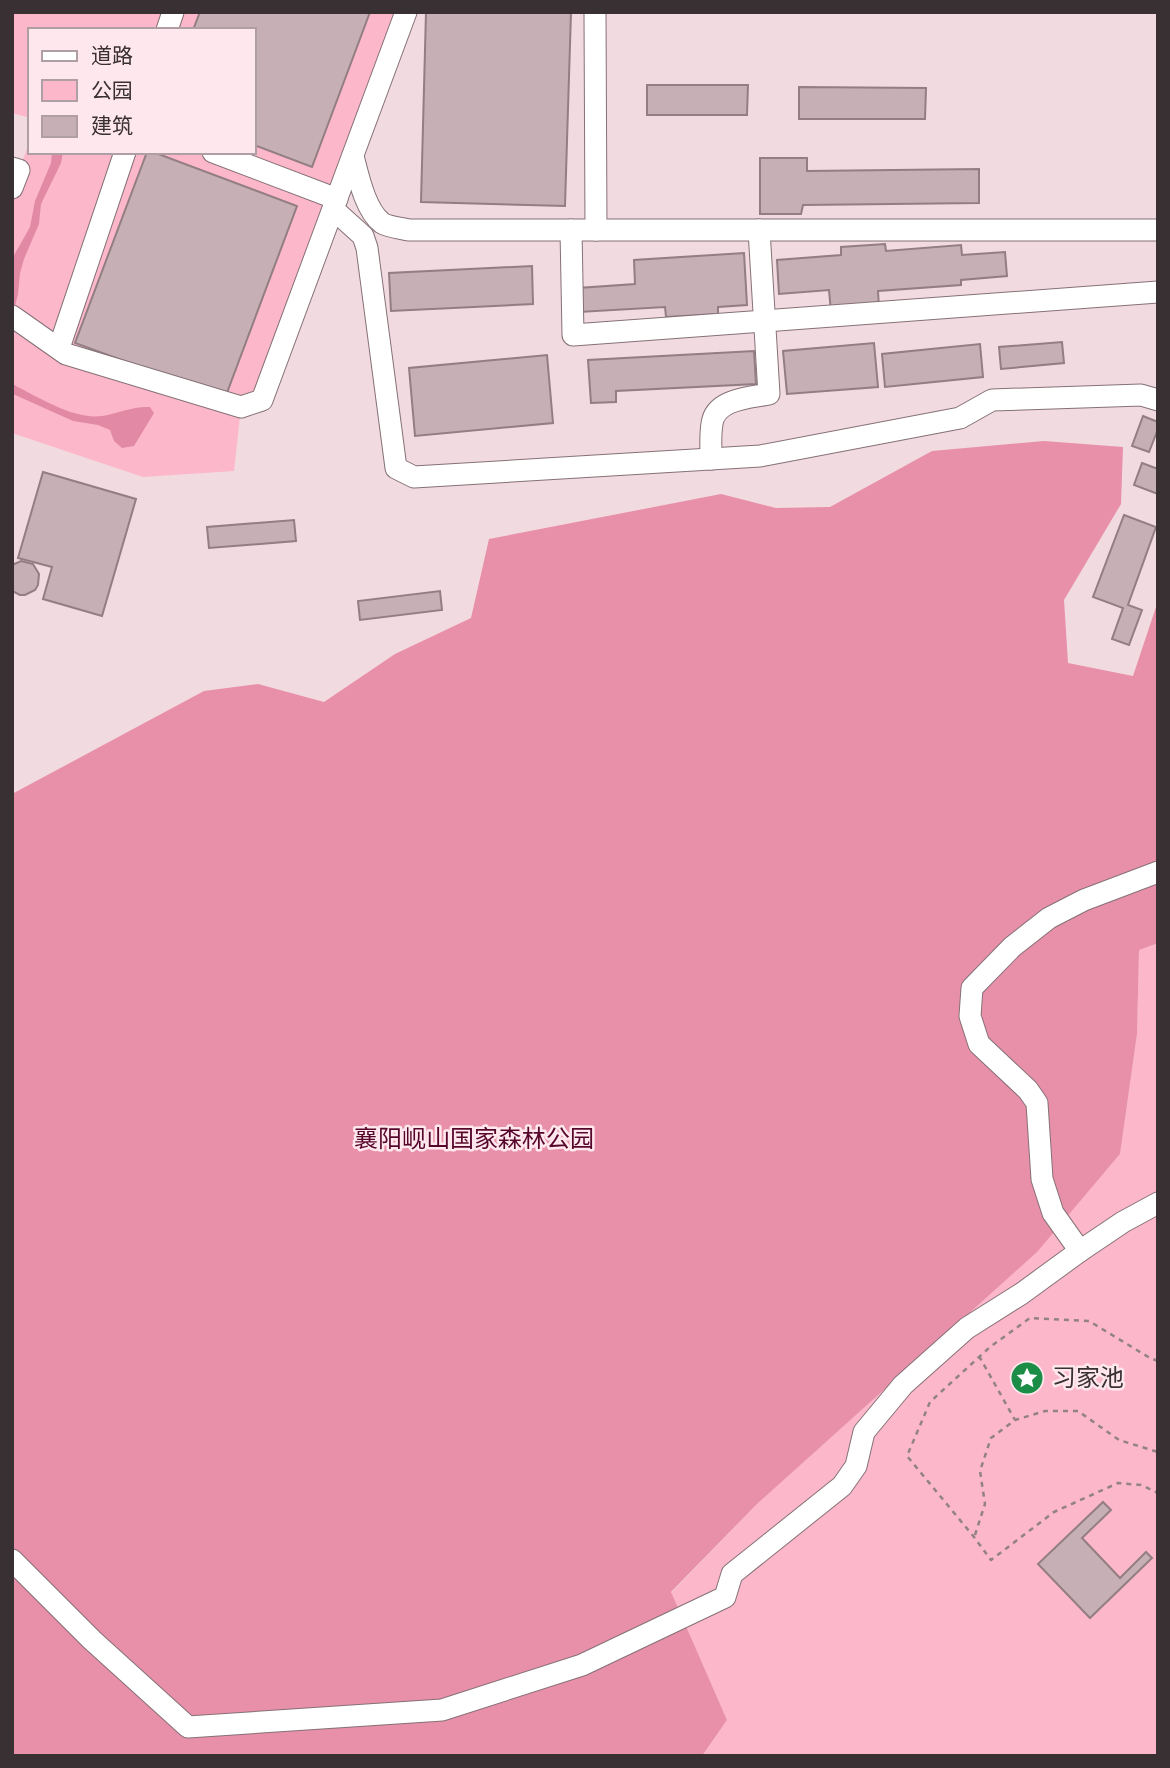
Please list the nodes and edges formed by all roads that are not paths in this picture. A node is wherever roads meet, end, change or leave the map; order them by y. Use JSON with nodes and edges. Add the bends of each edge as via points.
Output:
{"nodes":[{"id":1,"x":406,"y":12,"type":"edge"},
{"id":2,"x":594,"y":12,"type":"edge"},
{"id":3,"x":124,"y":154,"type":"edge"},
{"id":4,"x":218,"y":154,"type":"edge"},
{"id":5,"x":353,"y":156,"type":"junction"},
{"id":6,"x":12,"y":168,"type":"edge"},
{"id":7,"x":361,"y":186,"type":"junction"},
{"id":8,"x":12,"y":188,"type":"edge"},
{"id":9,"x":336,"y":200,"type":"junction"},
{"id":10,"x":379,"y":220,"type":"junction"},
{"id":11,"x":571,"y":230,"type":"junction"},
{"id":12,"x":596,"y":230,"type":"junction"},
{"id":13,"x":759,"y":230,"type":"junction"},
{"id":14,"x":1158,"y":230,"type":"edge"},
{"id":15,"x":363,"y":236,"type":"junction"},
{"id":16,"x":1158,"y":292,"type":"edge"},
{"id":17,"x":12,"y":316,"type":"edge"},
{"id":18,"x":765,"y":321,"type":"junction"},
{"id":19,"x":59,"y":348,"type":"junction"},
{"id":20,"x":1158,"y":400,"type":"edge"},
{"id":21,"x":711,"y":459,"type":"junction"},
{"id":22,"x":1158,"y":873,"type":"edge"},
{"id":23,"x":1158,"y":1203,"type":"edge"},
{"id":24,"x":1080,"y":1251,"type":"junction"},
{"id":25,"x":12,"y":1560,"type":"edge"}],
"edges":[{"from":1,"to":5,"type":"street"},
{"from":2,"to":12,"type":"street"},
{"from":3,"to":19,"type":"street"},
{"from":4,"to":9,"type":"street"},
{"from":5,"to":7,"type":"street"},
{"from":5,"to":9,"type":"street"},
{"from":6,"to":8,"type":"street","via":[[19,170]]},
{"from":7,"to":9,"type":"street","via":[[350,186]]},
{"from":7,"to":10,"type":"street"},
{"from":9,"to":15,"type":"street"},
{"from":9,"to":19,"type":"street","via":[[262,400],[241,407],[66,354]]},
{"from":10,"to":11,"type":"street","via":[[409,230]]},
{"from":10,"to":15,"type":"street"},
{"from":11,"to":12,"type":"street"},
{"from":11,"to":18,"type":"street","via":[[573,335]]},
{"from":12,"to":13,"type":"street"},
{"from":13,"to":14,"type":"street"},
{"from":13,"to":18,"type":"street"},
{"from":15,"to":21,"type":"street","via":[[396,468],[414,477]]},
{"from":16,"to":18,"type":"street"},
{"from":17,"to":19,"type":"street"},
{"from":18,"to":21,"type":"street","via":[[769,394],[723,405],[712,421]]},
{"from":20,"to":21,"type":"street","via":[[1140,394],[992,400],[960,418],[760,456]]},
{"from":22,"to":24,"type":"street","via":[[1049,918],[972,988],[970,1016],[979,1044],[1037,1103],[1042,1180],[1053,1213]]},
{"from":23,"to":24,"type":"street"},
{"from":24,"to":25,"type":"street","via":[[967,1328],[903,1385],[864,1432],[856,1466],[842,1486],[732,1574],[725,1597],[582,1665],[442,1710],[188,1727]]}]}
